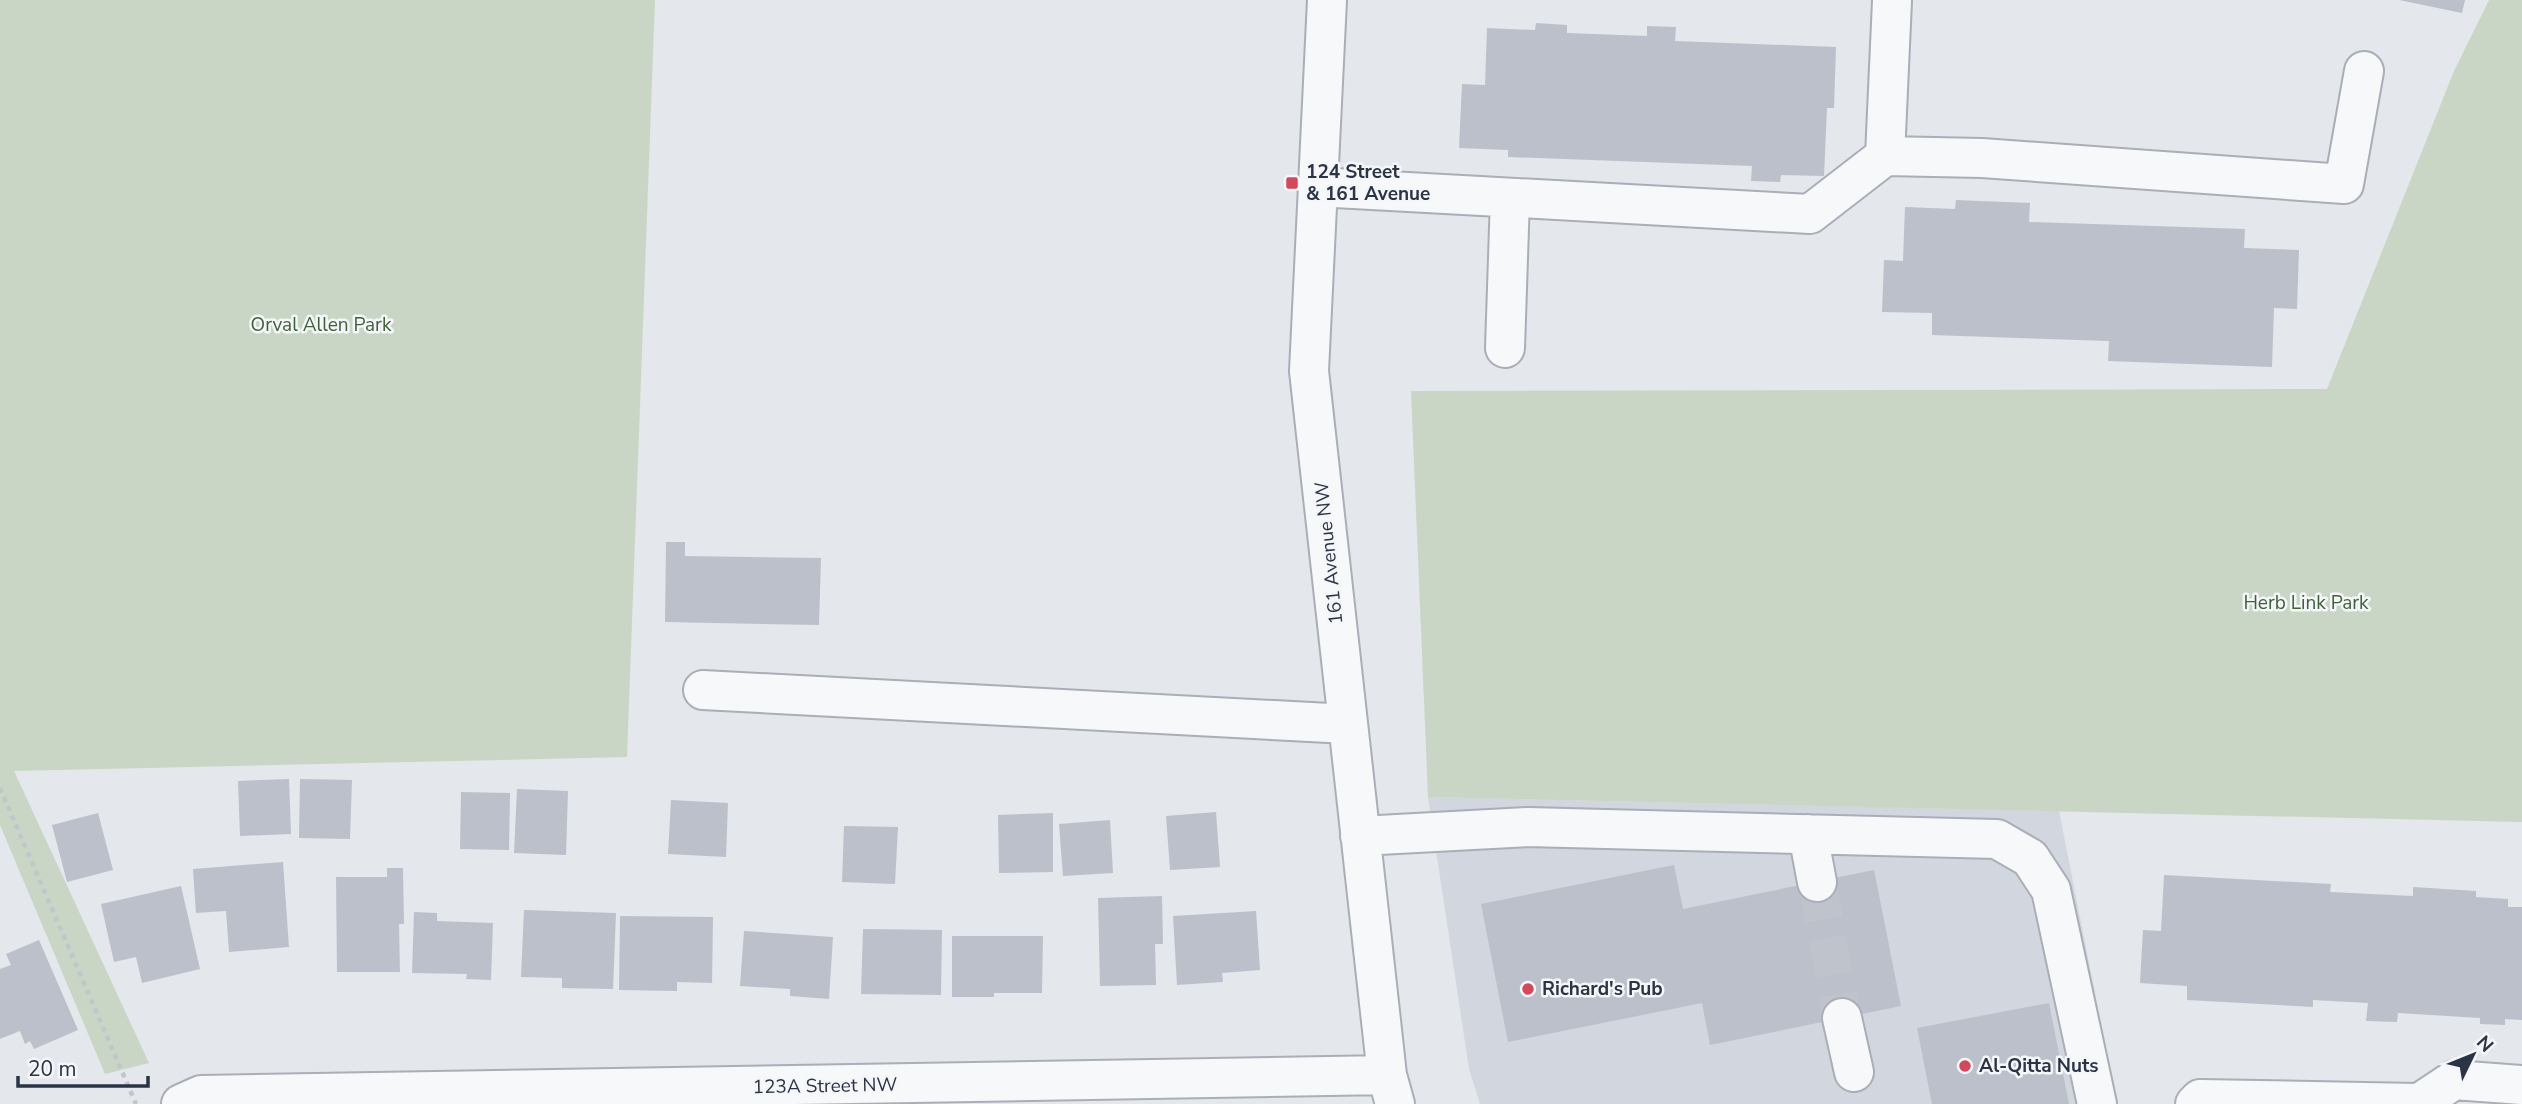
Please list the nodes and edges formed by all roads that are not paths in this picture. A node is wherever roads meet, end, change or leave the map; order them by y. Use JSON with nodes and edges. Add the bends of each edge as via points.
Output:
{"nodes":[{"id":1,"x":1327,"y":0,"type":"edge"},
{"id":2,"x":1892,"y":1,"type":"edge"},
{"id":3,"x":2364,"y":71,"type":"dead end"},
{"id":4,"x":1885,"y":156,"type":"junction"},
{"id":5,"x":1317,"y":187,"type":"junction"},
{"id":6,"x":1510,"y":198,"type":"junction"},
{"id":7,"x":1506,"y":348,"type":"dead end"},
{"id":8,"x":703,"y":690,"type":"dead end"},
{"id":9,"x":1348,"y":724,"type":"junction"},
{"id":10,"x":1808,"y":834,"type":"junction"},
{"id":11,"x":1360,"y":836,"type":"junction"},
{"id":12,"x":1816,"y":882,"type":"tunnel mouth"},
{"id":13,"x":1842,"y":1018,"type":"tunnel mouth"},
{"id":14,"x":1854,"y":1072,"type":"dead end"},
{"id":15,"x":2522,"y":1085,"type":"edge"},
{"id":16,"x":1391,"y":1090,"type":"edge"},
{"id":17,"x":900,"y":1094,"type":"edge"},
{"id":18,"x":2418,"y":1103,"type":"edge"},
{"id":19,"x":181,"y":1104,"type":"edge"},
{"id":20,"x":2097,"y":1104,"type":"edge"},
{"id":21,"x":2195,"y":1104,"type":"edge"}],
"edges":[{"from":1,"to":5,"type":"street","name":"161 Avenue NW"},
{"from":2,"to":4,"type":"street"},
{"from":3,"to":4,"type":"street","via":[[2344,184],[1982,158]]},
{"from":4,"to":6,"type":"street","via":[[1810,214]]},
{"from":5,"to":6,"type":"street"},
{"from":5,"to":9,"type":"street","name":"161 Avenue NW","via":[[1309,372]]},
{"from":6,"to":7,"type":"street"},
{"from":8,"to":9,"type":"street"},
{"from":9,"to":11,"type":"street","name":"161 Avenue NW"},
{"from":10,"to":11,"type":"street","via":[[1528,827]]},
{"from":10,"to":12,"type":"street"},
{"from":10,"to":20,"type":"street","via":[[1997,839],[2030,858],[2051,890]]},
{"from":11,"to":16,"type":"street","name":"161 Avenue NW"},
{"from":13,"to":14,"type":"street"},
{"from":15,"to":18,"type":"street","via":[[2454,1080]]},
{"from":16,"to":17,"type":"street","name":"123A Street NW"},
{"from":17,"to":19,"type":"street","name":"123A Street NW","via":[[201,1094]]},
{"from":18,"to":21,"type":"street","via":[[2200,1099]]}]}
